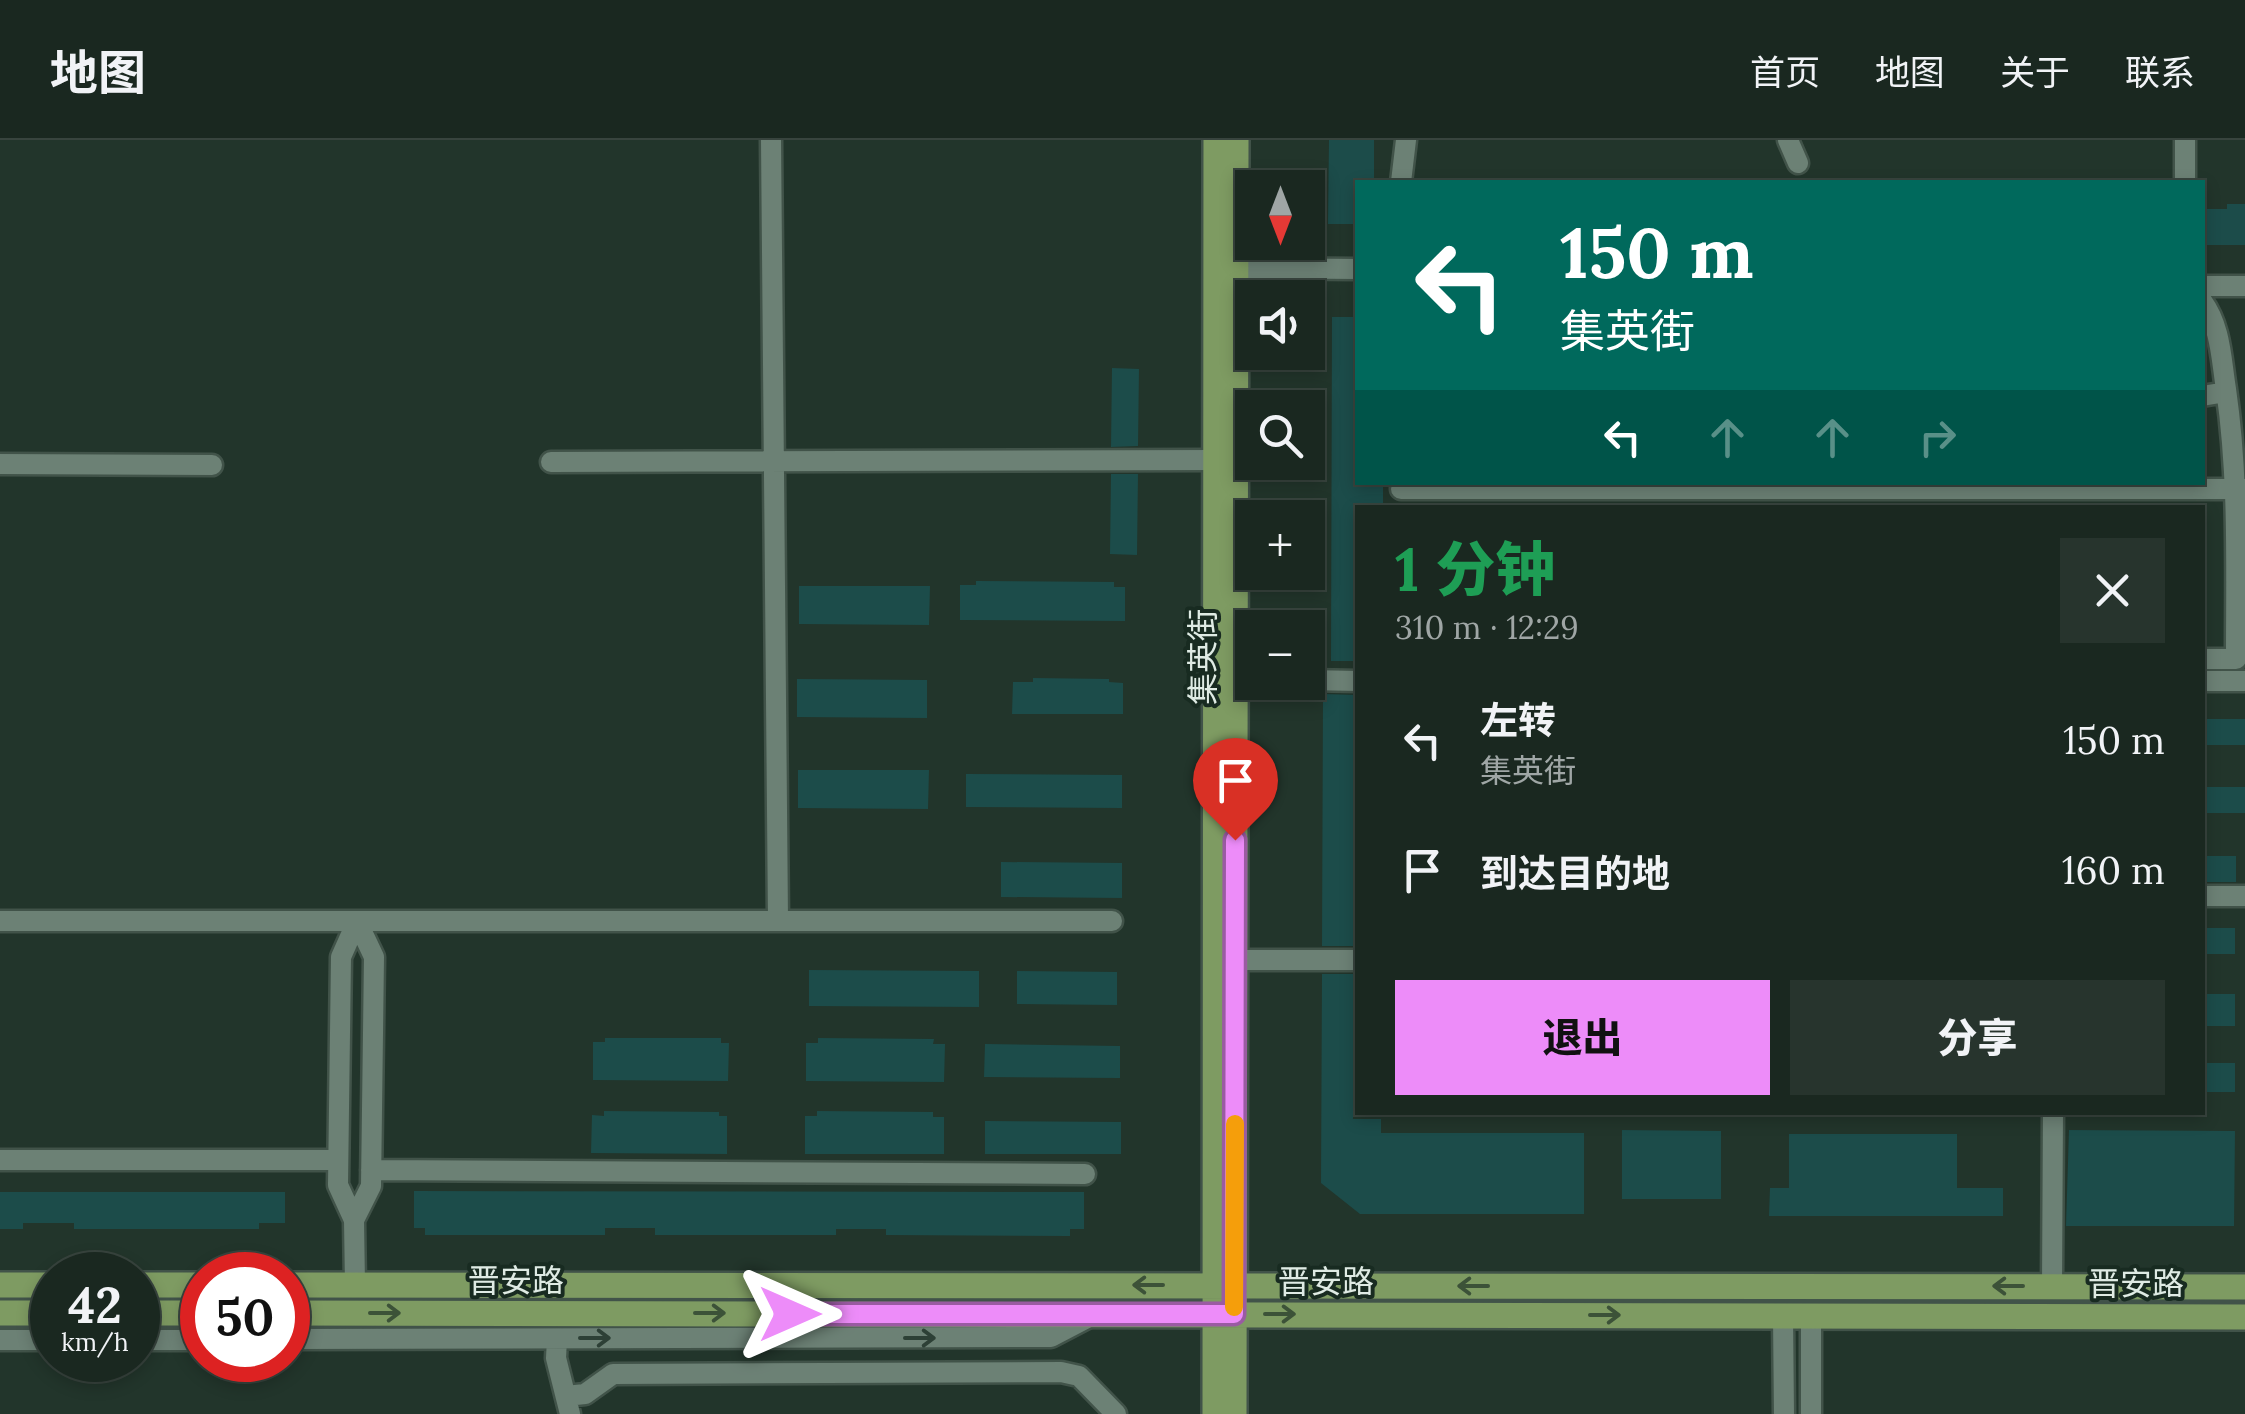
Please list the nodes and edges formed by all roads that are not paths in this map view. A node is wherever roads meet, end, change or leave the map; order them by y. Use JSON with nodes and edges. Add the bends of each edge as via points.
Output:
{"nodes":[{"id":1,"x":771,"y":140,"type":"edge"},
{"id":2,"x":1216,"y":140,"type":"edge"},
{"id":3,"x":1236,"y":140,"type":"edge"},
{"id":4,"x":1406,"y":140,"type":"edge"},
{"id":5,"x":1788,"y":140,"type":"edge"},
{"id":6,"x":2185,"y":140,"type":"edge"},
{"id":7,"x":1798,"y":163,"type":"dead end"},
{"id":8,"x":1401,"y":180,"type":"edge"},
{"id":9,"x":2186,"y":180,"type":"edge"},
{"id":10,"x":1236,"y":268,"type":"junction"},
{"id":11,"x":1355,"y":269,"type":"edge"},
{"id":12,"x":2205,"y":286,"type":"edge"},
{"id":13,"x":2245,"y":286,"type":"edge"},
{"id":14,"x":2205,"y":306,"type":"edge"},
{"id":15,"x":2226,"y":392,"type":"junction"},
{"id":16,"x":2205,"y":396,"type":"edge"},
{"id":17,"x":1216,"y":460,"type":"junction"},
{"id":18,"x":774,"y":461,"type":"junction"},
{"id":19,"x":550,"y":462,"type":"dead end"},
{"id":20,"x":0,"y":464,"type":"edge"},
{"id":21,"x":212,"y":465,"type":"dead end"},
{"id":22,"x":2240,"y":489,"type":"edge"},
{"id":23,"x":1400,"y":493,"type":"edge"},
{"id":24,"x":1243,"y":610,"type":"edge"},
{"id":25,"x":2205,"y":659,"type":"edge"},
{"id":26,"x":1325,"y":680,"type":"edge"},
{"id":27,"x":1355,"y":680,"type":"edge"},
{"id":28,"x":2205,"y":681,"type":"edge"},
{"id":29,"x":2245,"y":681,"type":"edge"},
{"id":30,"x":1243,"y":700,"type":"edge"},
{"id":31,"x":2205,"y":896,"type":"edge"},
{"id":32,"x":2245,"y":896,"type":"edge"},
{"id":33,"x":0,"y":921,"type":"edge"},
{"id":34,"x":356,"y":921,"type":"junction"},
{"id":35,"x":778,"y":921,"type":"junction"},
{"id":36,"x":1112,"y":922,"type":"dead end"},
{"id":37,"x":1235,"y":960,"type":"junction"},
{"id":38,"x":1355,"y":960,"type":"edge"},
{"id":39,"x":2052,"y":1115,"type":"edge"},
{"id":40,"x":0,"y":1160,"type":"edge"},
{"id":41,"x":338,"y":1160,"type":"junction"},
{"id":42,"x":371,"y":1170,"type":"junction"},
{"id":43,"x":1085,"y":1174,"type":"dead end"},
{"id":44,"x":354,"y":1220,"type":"junction"},
{"id":45,"x":0,"y":1285,"type":"edge"},
{"id":46,"x":30,"y":1285,"type":"edge"},
{"id":47,"x":310,"y":1285,"type":"edge"},
{"id":48,"x":355,"y":1285,"type":"junction"},
{"id":49,"x":1225,"y":1286,"type":"junction"},
{"id":50,"x":2052,"y":1286,"type":"junction"},
{"id":51,"x":2245,"y":1287,"type":"edge"},
{"id":52,"x":30,"y":1313,"type":"edge"},
{"id":53,"x":310,"y":1313,"type":"edge"},
{"id":54,"x":0,"y":1314,"type":"edge"},
{"id":55,"x":1096,"y":1314,"type":"junction"},
{"id":56,"x":1225,"y":1314,"type":"junction"},
{"id":57,"x":1783,"y":1316,"type":"junction"},
{"id":58,"x":1810,"y":1316,"type":"junction"},
{"id":59,"x":2245,"y":1317,"type":"edge"},
{"id":60,"x":557,"y":1338,"type":"junction"},
{"id":61,"x":310,"y":1339,"type":"edge"},
{"id":62,"x":0,"y":1340,"type":"edge"},
{"id":63,"x":30,"y":1340,"type":"edge"},
{"id":64,"x":568,"y":1405,"type":"edge"},
{"id":65,"x":1116,"y":1414,"type":"edge"},
{"id":66,"x":1214,"y":1414,"type":"edge"},
{"id":67,"x":1234,"y":1414,"type":"edge"},
{"id":68,"x":1784,"y":1414,"type":"edge"},
{"id":69,"x":1811,"y":1414,"type":"edge"}],
"edges":[{"from":1,"to":18,"type":"street"},
{"from":2,"to":17,"type":"main road","name":"集英街"},
{"from":3,"to":10,"type":"main road","name":"集英街"},
{"from":4,"to":8,"type":"street"},
{"from":5,"to":7,"type":"street"},
{"from":6,"to":9,"type":"street"},
{"from":10,"to":11,"type":"street"},
{"from":10,"to":24,"type":"main road","name":"集英街"},
{"from":12,"to":13,"type":"street"},
{"from":14,"to":15,"type":"street","via":[[2218,330]]},
{"from":15,"to":16,"type":"street"},
{"from":15,"to":22,"type":"street"},
{"from":17,"to":18,"type":"street"},
{"from":17,"to":49,"type":"main road","name":"集英街"},
{"from":18,"to":19,"type":"street"},
{"from":18,"to":35,"type":"street"},
{"from":20,"to":21,"type":"street"},
{"from":22,"to":23,"type":"street"},
{"from":22,"to":25,"type":"street","via":[[2236,659]]},
{"from":26,"to":27,"type":"street"},
{"from":28,"to":29,"type":"street"},
{"from":30,"to":37,"type":"main road","name":"集英街"},
{"from":31,"to":32,"type":"street"},
{"from":33,"to":34,"type":"street"},
{"from":34,"to":35,"type":"street"},
{"from":34,"to":41,"type":"street","via":[[341,957]]},
{"from":34,"to":42,"type":"street","via":[[374,957]]},
{"from":35,"to":36,"type":"street"},
{"from":37,"to":38,"type":"street"},
{"from":37,"to":49,"type":"main road","name":"集英街"},
{"from":39,"to":50,"type":"street"},
{"from":40,"to":41,"type":"street"},
{"from":41,"to":44,"type":"street","via":[[338,1186]]},
{"from":42,"to":43,"type":"street"},
{"from":42,"to":44,"type":"street"},
{"from":44,"to":48,"type":"street"},
{"from":45,"to":46,"type":"main road"},
{"from":47,"to":48,"type":"main road","name":"晋安路"},
{"from":49,"to":48,"type":"main road","name":"晋安路","one_way":true},
{"from":50,"to":49,"type":"main road","name":"晋安路","one_way":true},
{"from":49,"to":56,"type":"main road","name":"集英街"},
{"from":50,"to":51,"type":"main road","name":"晋安路"},
{"from":52,"to":54,"type":"main road"},
{"from":53,"to":55,"type":"main road","name":"晋安路","one_way":true},
{"from":55,"to":56,"type":"main road","name":"晋安路"},
{"from":60,"to":55,"type":"street","one_way":true,"via":[[1050,1337]]},
{"from":56,"to":57,"type":"main road","name":"晋安路","one_way":true},
{"from":56,"to":66,"type":"main road","name":"集英街"},
{"from":56,"to":67,"type":"main road","name":"集英街"},
{"from":57,"to":58,"type":"main road","name":"晋安路"},
{"from":57,"to":68,"type":"street"},
{"from":58,"to":59,"type":"main road","name":"晋安路"},
{"from":58,"to":69,"type":"street"},
{"from":60,"to":61,"type":"street"},
{"from":60,"to":64,"type":"street"},
{"from":62,"to":63,"type":"street"},
{"from":64,"to":65,"type":"street","via":[[613,1374],[1060,1372],[1079,1376]]}]}
